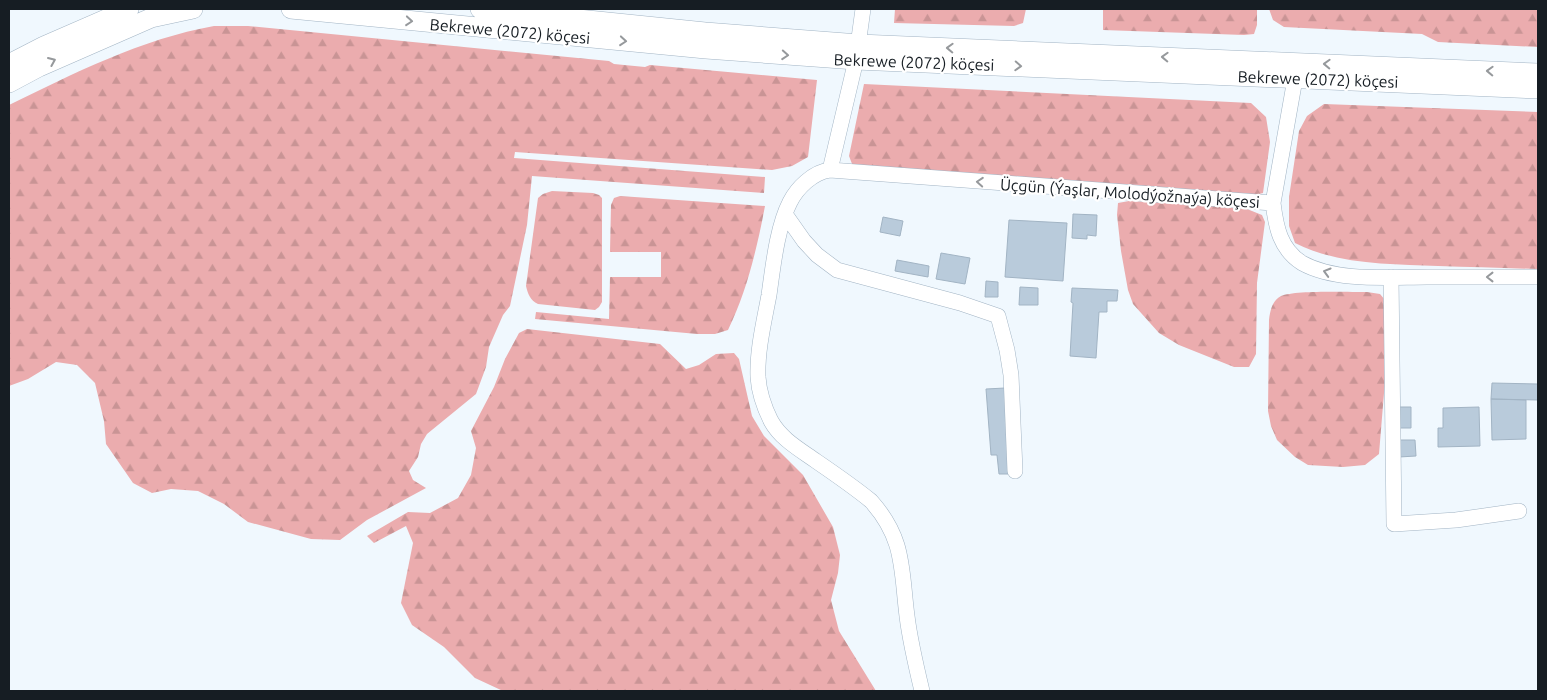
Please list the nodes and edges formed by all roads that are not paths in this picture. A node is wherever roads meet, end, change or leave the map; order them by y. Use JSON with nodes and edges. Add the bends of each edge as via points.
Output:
{"nodes":[{"id":1,"x":129,"y":9,"type":"edge"},
{"id":2,"x":193,"y":9,"type":"edge"},
{"id":3,"x":291,"y":9,"type":"edge"},
{"id":4,"x":480,"y":9,"type":"edge"},
{"id":5,"x":864,"y":9,"type":"edge"},
{"id":6,"x":372,"y":13,"type":"edge"},
{"id":7,"x":563,"y":13,"type":"edge"},
{"id":8,"x":857,"y":52,"type":"junction"},
{"id":9,"x":9,"y":64,"type":"edge"},
{"id":10,"x":1538,"y":73,"type":"edge"},
{"id":11,"x":1295,"y":78,"type":"junction"},
{"id":12,"x":9,"y":83,"type":"edge"},
{"id":13,"x":1538,"y":89,"type":"edge"},
{"id":14,"x":830,"y":170,"type":"junction"},
{"id":15,"x":1273,"y":203,"type":"junction"},
{"id":16,"x":784,"y":214,"type":"junction"},
{"id":17,"x":1391,"y":277,"type":"junction"},
{"id":18,"x":1538,"y":277,"type":"edge"},
{"id":19,"x":1015,"y":471,"type":"dead end"},
{"id":20,"x":1520,"y":511,"type":"dead end"},
{"id":21,"x":922,"y":691,"type":"edge"}],
"edges":[{"from":1,"to":9,"type":"main road"},
{"from":12,"to":2,"type":"main road","one_way":true,"via":[[151,18]]},
{"from":3,"to":6,"type":"main road","name":"Bekrewe (2072) köçesi"},
{"from":4,"to":7,"type":"main road","name":"Bekrewe (2072) köçesi"},
{"from":5,"to":8,"type":"street"},
{"from":6,"to":8,"type":"main road","name":"Bekrewe (2072) köçesi","one_way":true,"via":[[706,49]]},
{"from":7,"to":8,"type":"main road","name":"Bekrewe (2072) köçesi"},
{"from":10,"to":8,"type":"main road","name":"Bekrewe (2072) köçesi","one_way":true},
{"from":8,"to":11,"type":"main road","name":"Bekrewe (2072) köçesi","one_way":true},
{"from":8,"to":14,"type":"street"},
{"from":11,"to":13,"type":"main road","name":"Bekrewe (2072) köçesi"},
{"from":11,"to":15,"type":"street"},
{"from":15,"to":14,"type":"street","name":"Üçgün (Ýaşlar, Molodýožnaýa) köçesi","one_way":true},
{"from":14,"to":16,"type":"street","via":[[809,179],[790,200]]},
{"from":17,"to":15,"type":"street","name":"Üçgün (Ýaşlar, Molodýožnaýa) köçesi","one_way":true,"via":[[1335,274],[1302,262],[1285,247],[1279,236]]},
{"from":16,"to":19,"type":"street","via":[[804,241],[837,270],[998,316],[1011,375]]},
{"from":16,"to":21,"type":"street","via":[[760,346],[760,393],[780,434],[872,501],[891,528],[901,555],[910,636]]},
{"from":18,"to":17,"type":"street","name":"Üçgün (Ýaşlar, Molodýožnaýa) köçesi","one_way":true},
{"from":17,"to":20,"type":"street","via":[[1394,524]]}]}
